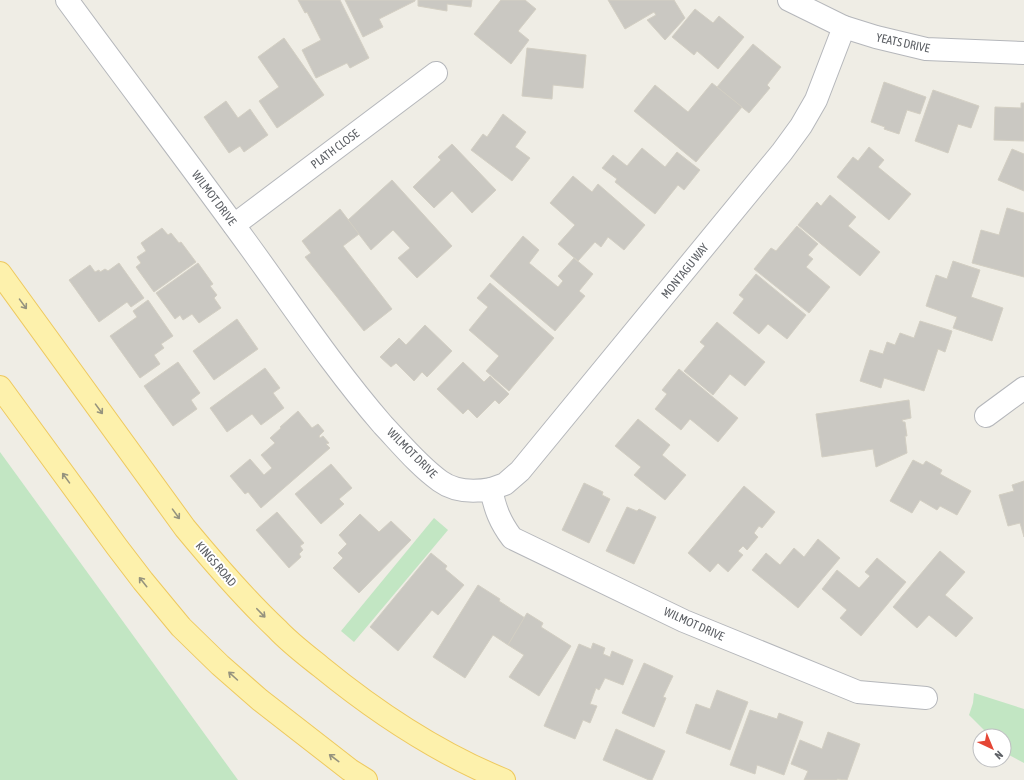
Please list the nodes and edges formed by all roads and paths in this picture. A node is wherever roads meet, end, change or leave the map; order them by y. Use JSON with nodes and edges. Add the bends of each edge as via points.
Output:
{"nodes":[{"id":1,"x":67,"y":0,"type":"edge"},
{"id":2,"x":789,"y":0,"type":"edge"},
{"id":3,"x":844,"y":27,"type":"junction"},
{"id":4,"x":1024,"y":53,"type":"edge"},
{"id":5,"x":436,"y":73,"type":"dead end"},
{"id":6,"x":234,"y":225,"type":"junction"},
{"id":7,"x":0,"y":272,"type":"edge"},
{"id":8,"x":0,"y":387,"type":"edge"},
{"id":9,"x":1024,"y":388,"type":"edge"},
{"id":10,"x":986,"y":416,"type":"dead end"},
{"id":11,"x":491,"y":489,"type":"junction"},
{"id":12,"x":926,"y":698,"type":"dead end"},
{"id":13,"x":366,"y":780,"type":"edge"},
{"id":14,"x":504,"y":780,"type":"edge"}],
"edges":[{"from":1,"to":6,"type":"street","name":"WILMOT DRIVE"},
{"from":2,"to":3,"type":"street","name":"YEATS DRIVE"},
{"from":3,"to":4,"type":"street","name":"YEATS DRIVE","via":[[926,49]]},
{"from":3,"to":11,"type":"street","name":"MONTAGU WAY","via":[[816,100],[782,152],[520,471],[505,484]]},
{"from":5,"to":6,"type":"street","name":"PLATH CLOSE"},
{"from":6,"to":11,"type":"street","name":"WILMOT DRIVE","via":[[345,378],[401,445],[441,482],[464,491]]},
{"from":7,"to":14,"type":"main road","name":"KINGS ROAD","one_way":true,"via":[[186,528],[217,567],[277,630],[381,712],[461,760]]},
{"from":13,"to":8,"type":"main road","one_way":true,"via":[[260,700],[181,627],[116,547]]},
{"from":9,"to":10,"type":"street"},
{"from":11,"to":12,"type":"street","name":"WILMOT DRIVE","via":[[495,508],[512,538],[677,618],[858,692]]}]}
